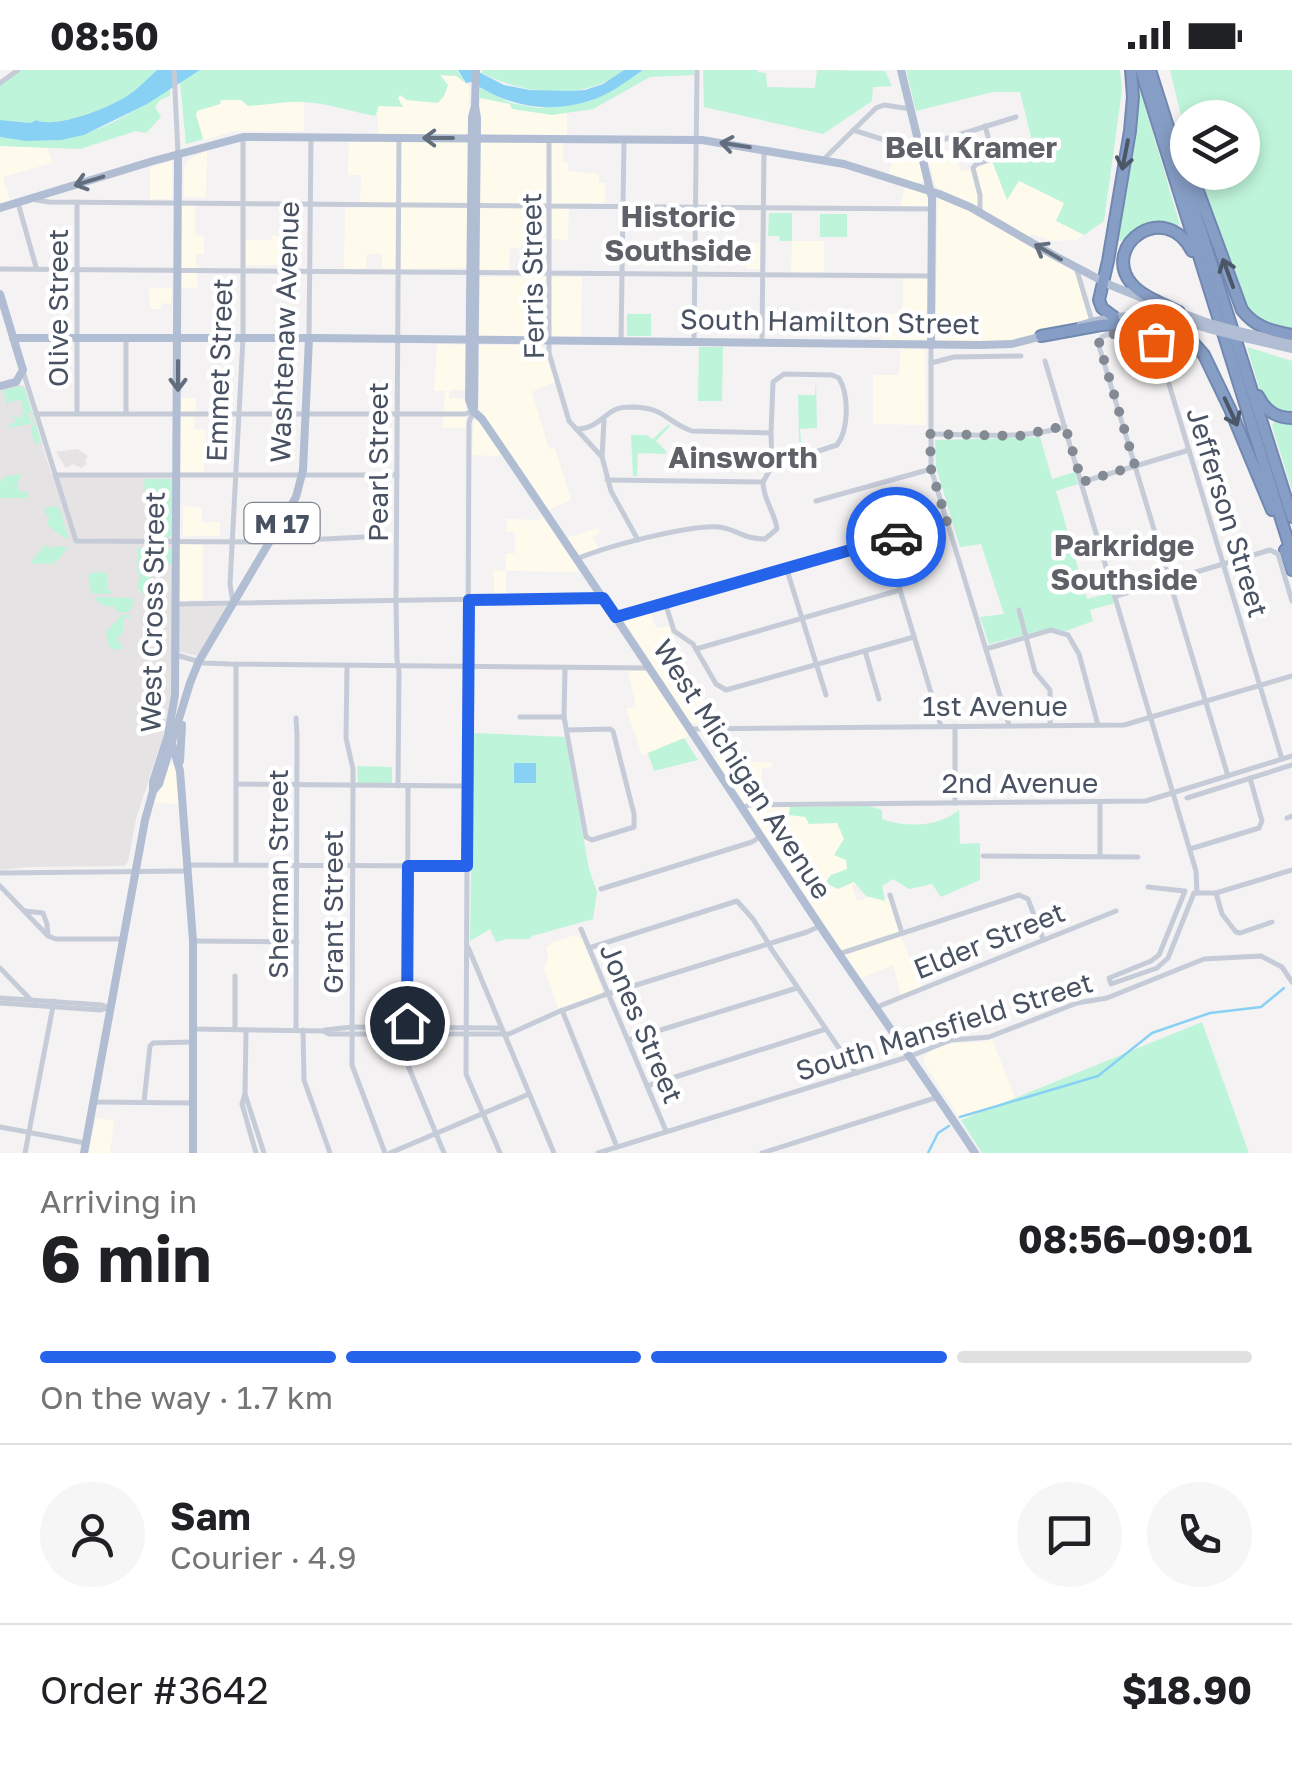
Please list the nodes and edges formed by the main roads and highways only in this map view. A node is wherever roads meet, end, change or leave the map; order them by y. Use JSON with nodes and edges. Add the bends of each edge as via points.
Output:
{"nodes":[{"id":1,"x":476,"y":70,"type":"edge"},
{"id":2,"x":901,"y":70,"type":"edge"},
{"id":3,"x":1131,"y":70,"type":"edge"},
{"id":4,"x":1141,"y":70,"type":"edge"},
{"id":5,"x":1152,"y":70,"type":"edge"},
{"id":6,"x":1170,"y":117,"type":"edge"},
{"id":7,"x":474,"y":138,"type":"junction"},
{"id":8,"x":178,"y":154,"type":"junction"},
{"id":9,"x":1197,"y":190,"type":"edge"},
{"id":10,"x":932,"y":191,"type":"junction"},
{"id":11,"x":0,"y":208,"type":"edge"},
{"id":12,"x":1205,"y":275,"type":"junction"},
{"id":13,"x":1103,"y":281,"type":"junction"},
{"id":14,"x":0,"y":294,"type":"edge"},
{"id":15,"x":1180,"y":316,"type":"junction"},
{"id":16,"x":1114,"y":317,"type":"junction"},
{"id":17,"x":1292,"y":335,"type":"edge"},
{"id":18,"x":1041,"y":336,"type":"junction"},
{"id":19,"x":13,"y":338,"type":"junction"},
{"id":20,"x":178,"y":338,"type":"junction"},
{"id":21,"x":309,"y":338,"type":"junction"},
{"id":22,"x":472,"y":340,"type":"junction"},
{"id":23,"x":931,"y":345,"type":"junction"},
{"id":24,"x":1292,"y":346,"type":"edge"},
{"id":25,"x":1248,"y":378,"type":"junction"},
{"id":26,"x":0,"y":387,"type":"edge"},
{"id":27,"x":1292,"y":418,"type":"edge"},
{"id":28,"x":1292,"y":517,"type":"edge"},
{"id":29,"x":1292,"y":554,"type":"edge"},
{"id":30,"x":1292,"y":570,"type":"edge"},
{"id":31,"x":187,"y":695,"type":"junction"},
{"id":32,"x":170,"y":739,"type":"junction"},
{"id":33,"x":166,"y":764,"type":"junction"},
{"id":34,"x":180,"y":770,"type":"junction"},
{"id":35,"x":153,"y":791,"type":"junction"},
{"id":36,"x":84,"y":1148,"type":"edge"},
{"id":37,"x":192,"y":1153,"type":"edge"},
{"id":38,"x":975,"y":1153,"type":"edge"}],
"edges":[{"from":1,"to":7,"type":"main road"},
{"from":2,"to":10,"type":"main road"},
{"from":3,"to":13,"type":"highway","one_way":true,"via":[[1132,113]]},
{"from":4,"to":12,"type":"highway"},
{"from":5,"to":6,"type":"highway"},
{"from":5,"to":25,"type":"highway"},
{"from":7,"to":8,"type":"main road","one_way":true,"via":[[242,137]]},
{"from":10,"to":7,"type":"main road","one_way":true,"via":[[844,164],[696,140]]},
{"from":7,"to":22,"type":"main road"},
{"from":8,"to":11,"type":"main road","one_way":true},
{"from":8,"to":20,"type":"main road","name":"West Cross Street","number":"M 17"},
{"from":17,"to":9,"type":"highway","one_way":true,"via":[[1261,327],[1242,310]]},
{"from":13,"to":10,"type":"main road","one_way":true},
{"from":10,"to":23,"type":"main road"},
{"from":12,"to":15,"type":"highway","via":[[1174,230],[1151,228],[1128,244],[1124,266],[1132,285]]},
{"from":12,"to":29,"type":"highway"},
{"from":13,"to":15,"type":"main road"},
{"from":13,"to":16,"type":"highway","via":[[1099,304]]},
{"from":14,"to":19,"type":"main road"},
{"from":15,"to":16,"type":"main road","name":"South Hamilton Street"},
{"from":15,"to":24,"type":"main road","bridge":true},
{"from":16,"to":18,"type":"main road","name":"South Hamilton Street"},
{"from":18,"to":23,"type":"main road","name":"South Hamilton Street","via":[[1003,345]]},
{"from":18,"to":30,"type":"highway","one_way":true,"via":[[1133,323],[1175,330],[1194,342],[1250,454]]},
{"from":19,"to":20,"type":"main road","name":"South Hamilton Street"},
{"from":19,"to":26,"type":"main road","via":[[23,370],[16,382]]},
{"from":20,"to":21,"type":"main road","name":"South Hamilton Street"},
{"from":20,"to":32,"type":"main road","name":"West Cross Street","number":"M 17","one_way":true},
{"from":21,"to":22,"type":"main road","name":"South Hamilton Street"},
{"from":21,"to":31,"type":"main road","name":"Washtenaw Avenue","number":"M 17","via":[[295,500],[199,661]]},
{"from":22,"to":23,"type":"main road","name":"South Hamilton Street"},
{"from":22,"to":38,"type":"main road","name":"West Michigan Avenue","via":[[473,411]]},
{"from":25,"to":27,"type":"highway","via":[[1266,409]]},
{"from":25,"to":28,"type":"highway"},
{"from":31,"to":32,"type":"main road","name":"Washtenaw Avenue","number":"M 17"},
{"from":31,"to":34,"type":"main road"},
{"from":32,"to":33,"type":"main road","name":"Washtenaw Avenue","number":"M 17"},
{"from":32,"to":34,"type":"main road","name":"West Cross Street"},
{"from":32,"to":35,"type":"main road","name":"Washtenaw Avenue","number":"M 17"},
{"from":33,"to":34,"type":"main road"},
{"from":33,"to":35,"type":"main road","name":"Washtenaw Avenue","number":"M 17"},
{"from":34,"to":37,"type":"main road","name":"West Cross Street","via":[[194,941]]},
{"from":35,"to":36,"type":"main road","name":"Washtenaw Avenue","number":"M 17"}]}
